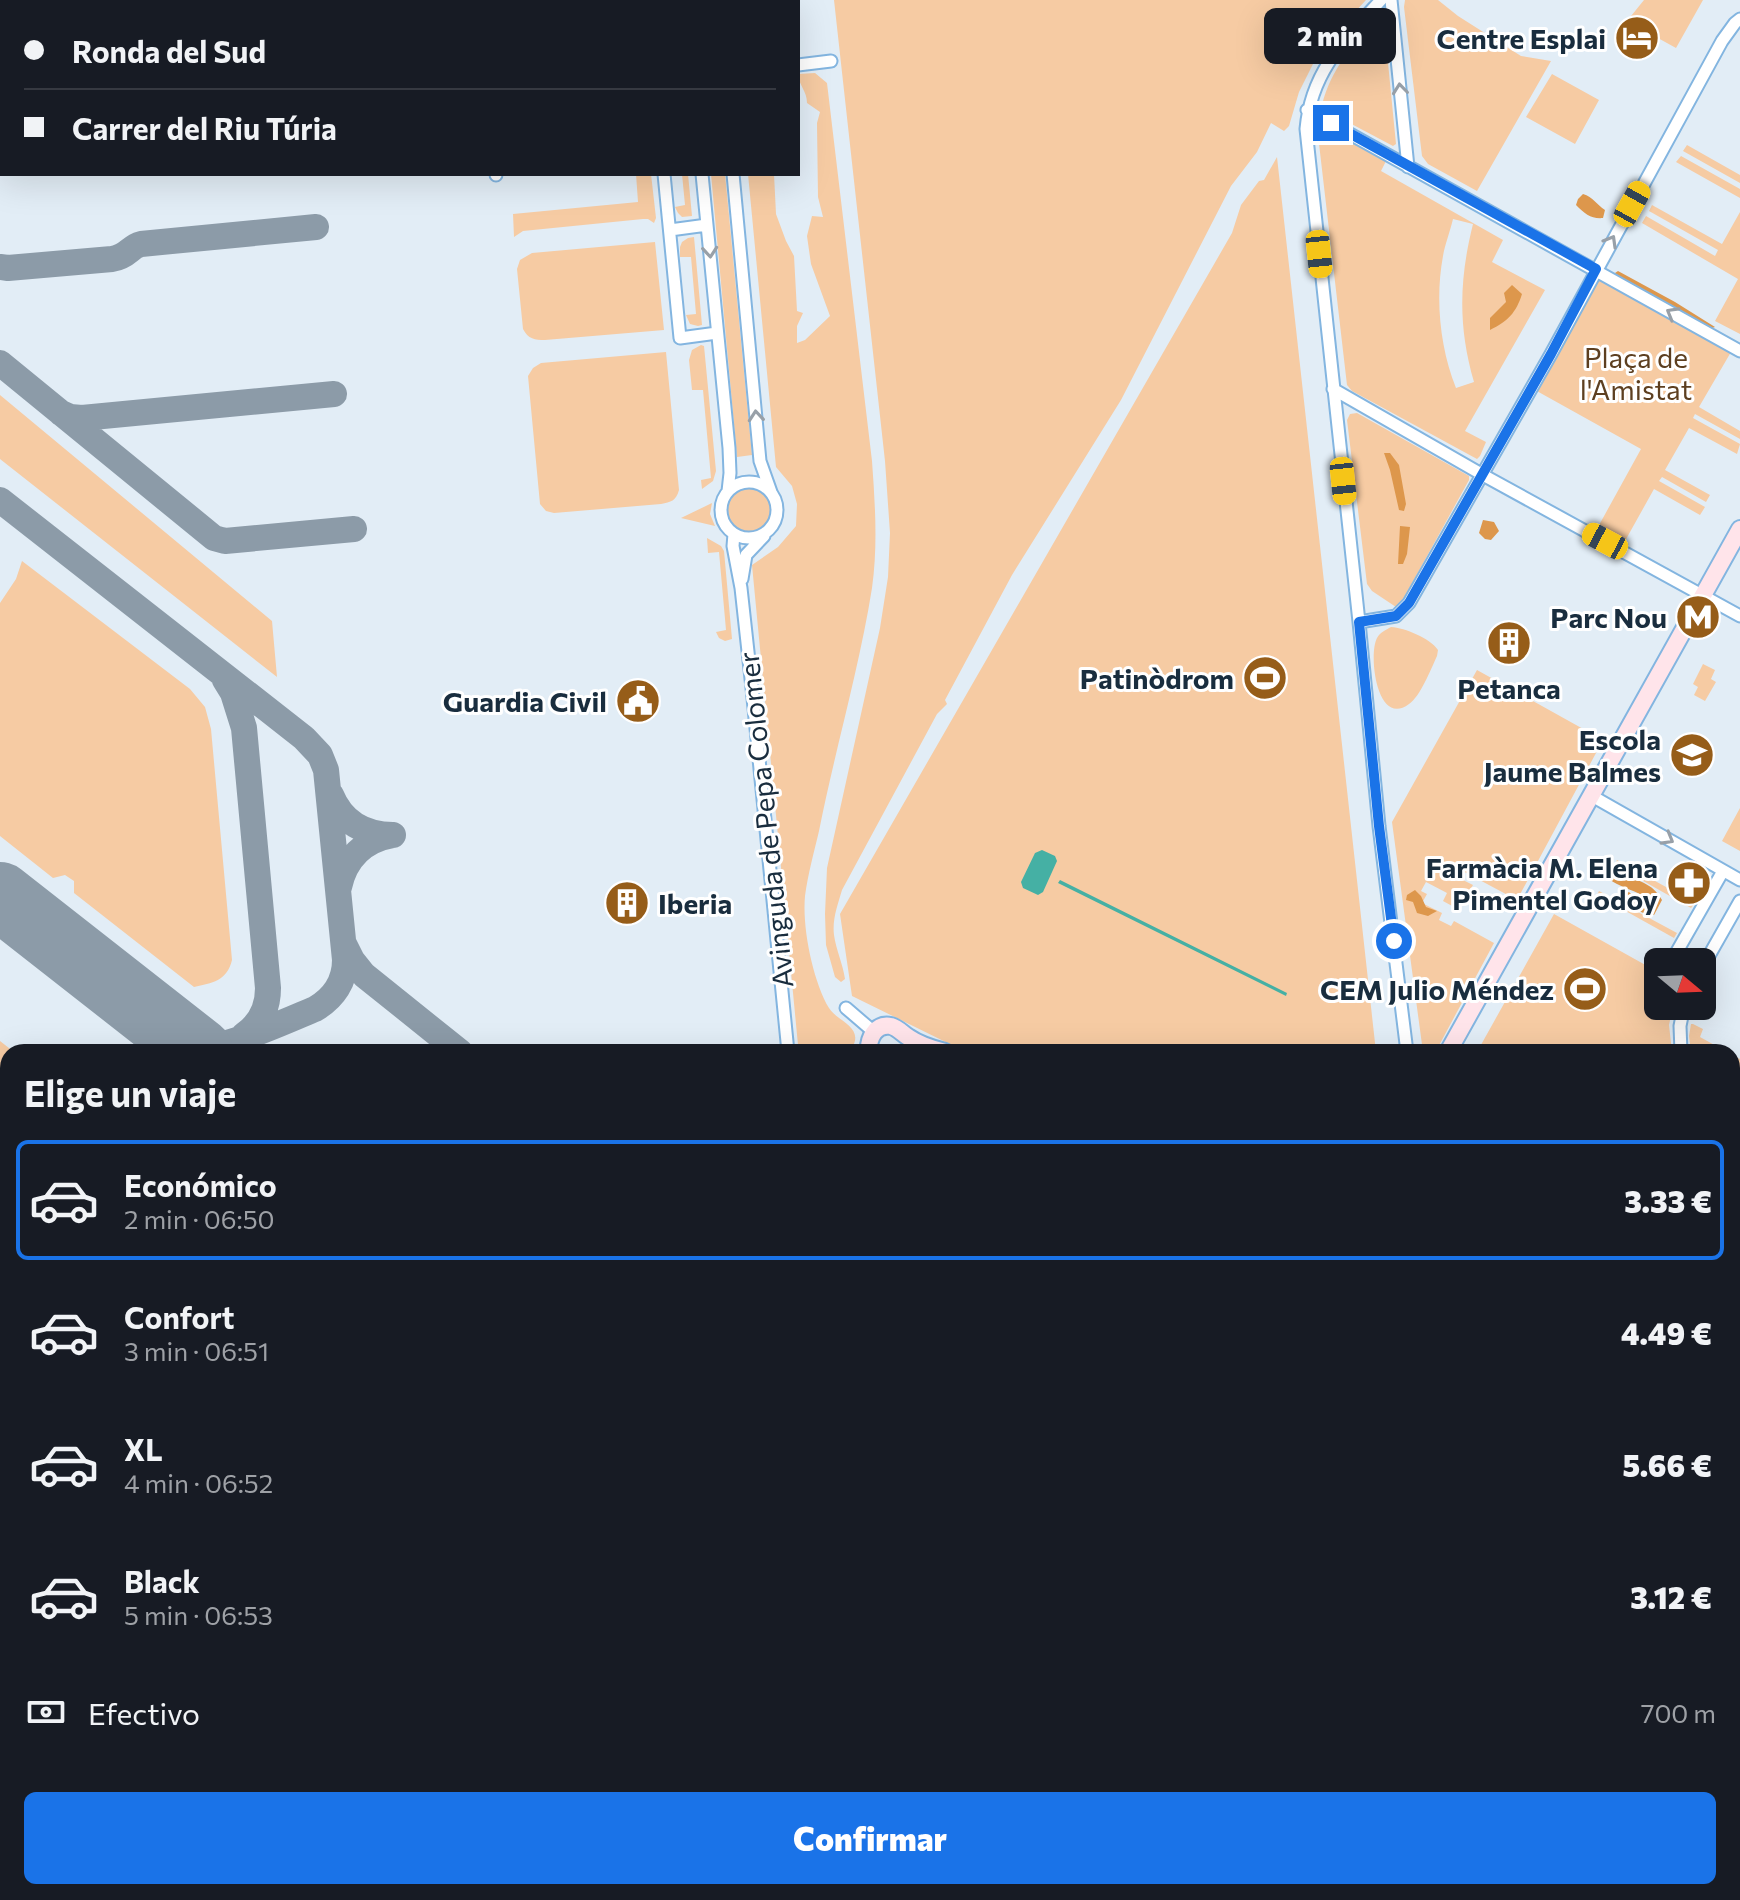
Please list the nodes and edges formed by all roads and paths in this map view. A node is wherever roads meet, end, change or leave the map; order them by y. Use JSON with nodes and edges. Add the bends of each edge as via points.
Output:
{"nodes":[{"id":1,"x":1381,"y":0,"type":"edge"},
{"id":2,"x":1391,"y":0,"type":"edge"},
{"id":3,"x":1740,"y":19,"type":"edge"},
{"id":4,"x":831,"y":61,"type":"dead end"},
{"id":5,"x":800,"y":65,"type":"edge"},
{"id":6,"x":1307,"y":110,"type":"junction"},
{"id":7,"x":1408,"y":167,"type":"junction"},
{"id":8,"x":664,"y":176,"type":"edge"},
{"id":9,"x":702,"y":176,"type":"edge"},
{"id":10,"x":733,"y":176,"type":"edge"},
{"id":11,"x":707,"y":225,"type":"junction"},
{"id":12,"x":670,"y":230,"type":"junction"},
{"id":13,"x":1596,"y":269,"type":"junction"},
{"id":14,"x":717,"y":333,"type":"junction"},
{"id":15,"x":1740,"y":351,"type":"edge"},
{"id":16,"x":1333,"y":389,"type":"junction"},
{"id":17,"x":1483,"y":475,"type":"junction"},
{"id":18,"x":728,"y":491,"type":"junction"},
{"id":19,"x":771,"y":492,"type":"junction"},
{"id":20,"x":771,"y":529,"type":"junction"},
{"id":21,"x":1740,"y":529,"type":"edge"},
{"id":22,"x":734,"y":534,"type":"junction"},
{"id":23,"x":1740,"y":550,"type":"edge"},
{"id":24,"x":741,"y":588,"type":"junction"},
{"id":25,"x":1707,"y":598,"type":"junction"},
{"id":26,"x":1740,"y":616,"type":"edge"},
{"id":27,"x":1359,"y":622,"type":"junction"},
{"id":28,"x":1596,"y":798,"type":"junction"},
{"id":29,"x":1723,"y":871,"type":"junction"},
{"id":30,"x":1740,"y":880,"type":"edge"},
{"id":31,"x":1740,"y":901,"type":"edge"},
{"id":32,"x":1679,"y":948,"type":"edge"},
{"id":33,"x":1713,"y":948,"type":"edge"},
{"id":34,"x":846,"y":1008,"type":"dead end"},
{"id":35,"x":1681,"y":1020,"type":"edge"},
{"id":36,"x":874,"y":1032,"type":"junction"},
{"id":37,"x":787,"y":1044,"type":"edge"},
{"id":38,"x":868,"y":1044,"type":"edge"},
{"id":39,"x":906,"y":1044,"type":"edge"},
{"id":40,"x":1407,"y":1044,"type":"edge"},
{"id":41,"x":1453,"y":1044,"type":"edge"},
{"id":42,"x":1464,"y":1044,"type":"edge"},
{"id":43,"x":1681,"y":1044,"type":"edge"}],
"edges":[{"from":1,"to":6,"type":"street","via":[[1327,62]]},
{"from":7,"to":2,"type":"street","one_way":true},
{"from":13,"to":3,"type":"street","one_way":true,"via":[[1722,41]]},
{"from":4,"to":5,"type":"street"},
{"from":6,"to":7,"type":"street"},
{"from":6,"to":16,"type":"street"},
{"from":7,"to":13,"type":"street"},
{"from":8,"to":12,"type":"street"},
{"from":9,"to":11,"type":"street"},
{"from":19,"to":10,"type":"street","one_way":true,"via":[[760,461]]},
{"from":11,"to":12,"type":"street"},
{"from":11,"to":14,"type":"street","one_way":true},
{"from":12,"to":14,"type":"street","via":[[680,338]]},
{"from":15,"to":13,"type":"street","one_way":true},
{"from":13,"to":17,"type":"street"},
{"from":14,"to":18,"type":"street"},
{"from":16,"to":17,"type":"street"},
{"from":16,"to":27,"type":"street"},
{"from":17,"to":25,"type":"street"},
{"from":17,"to":27,"type":"street","via":[[1409,603],[1396,616]]},
{"from":18,"to":19,"type":"street","via":[[746,482],[762,484]]},
{"from":18,"to":22,"type":"street","via":[[721,518]]},
{"from":19,"to":20,"type":"street","via":[[778,510]]},
{"from":20,"to":22,"type":"street","via":[[756,538]]},
{"from":20,"to":24,"type":"street","name":"Avinguda de Pepa Colomer","via":[[746,555]]},
{"from":21,"to":25,"type":"street"},
{"from":22,"to":24,"type":"street","name":"Avinguda de Pepa Colomer"},
{"from":23,"to":25,"type":"street"},
{"from":24,"to":37,"type":"street","name":"Avinguda de Pepa Colomer"},
{"from":25,"to":26,"type":"street"},
{"from":25,"to":28,"type":"street"},
{"from":27,"to":40,"type":"street"},
{"from":28,"to":29,"type":"street","one_way":true},
{"from":28,"to":41,"type":"street"},
{"from":28,"to":42,"type":"street"},
{"from":29,"to":30,"type":"street"},
{"from":29,"to":32,"type":"street"},
{"from":31,"to":33,"type":"street"},
{"from":34,"to":36,"type":"street"},
{"from":35,"to":43,"type":"street"},
{"from":36,"to":38,"type":"street"},
{"from":36,"to":39,"type":"street","via":[[892,1026],[901,1030]]}]}
